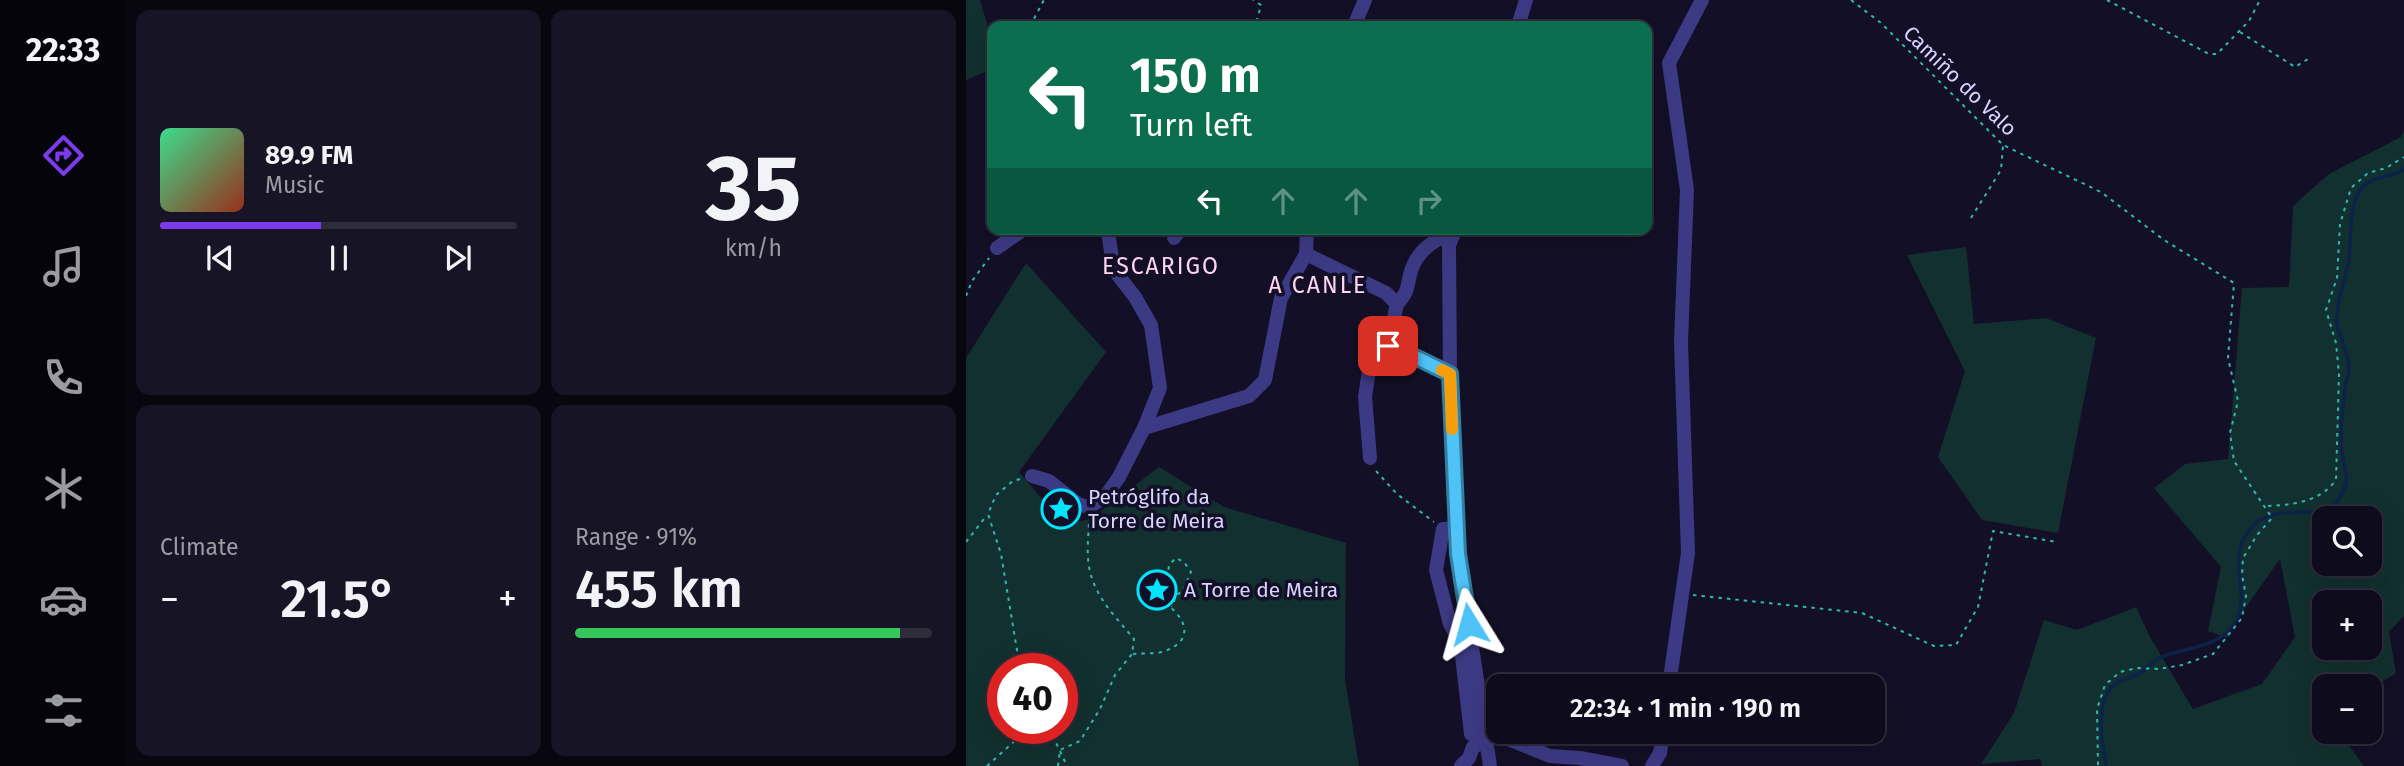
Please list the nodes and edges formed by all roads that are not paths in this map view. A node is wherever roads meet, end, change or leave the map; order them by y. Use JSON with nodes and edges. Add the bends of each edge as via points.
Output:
{"nodes":[{"id":1,"x":1365,"y":0,"type":"edge"},
{"id":2,"x":1702,"y":0,"type":"edge"},
{"id":3,"x":1525,"y":1,"type":"edge"},
{"id":4,"x":1356,"y":21,"type":"edge"},
{"id":5,"x":1519,"y":21,"type":"edge"},
{"id":6,"x":1015,"y":235,"type":"edge"},
{"id":7,"x":1108,"y":235,"type":"edge"},
{"id":8,"x":1307,"y":235,"type":"edge"},
{"id":9,"x":1446,"y":235,"type":"edge"},
{"id":10,"x":1453,"y":235,"type":"edge"},
{"id":11,"x":997,"y":248,"type":"road end"},
{"id":12,"x":1306,"y":254,"type":"junction"},
{"id":13,"x":1397,"y":304,"type":"junction"},
{"id":14,"x":1388,"y":346,"type":"junction"},
{"id":15,"x":1450,"y":374,"type":"junction"},
{"id":16,"x":1144,"y":428,"type":"junction"},
{"id":17,"x":1370,"y":458,"type":"road end"},
{"id":18,"x":1032,"y":476,"type":"road end"},
{"id":19,"x":1450,"y":529,"type":"junction"},
{"id":20,"x":1671,"y":674,"type":"edge"},
{"id":21,"x":1486,"y":741,"type":"junction"},
{"id":22,"x":1486,"y":744,"type":"edge"},
{"id":23,"x":1520,"y":744,"type":"edge"},
{"id":24,"x":1661,"y":744,"type":"edge"},
{"id":25,"x":1461,"y":766,"type":"edge"},
{"id":26,"x":1490,"y":766,"type":"edge"},
{"id":27,"x":1622,"y":766,"type":"edge"},
{"id":28,"x":1652,"y":766,"type":"edge"}],
"edges":[{"from":1,"to":4,"type":"street"},
{"from":2,"to":20,"type":"street","via":[[1670,63],[1687,190],[1681,342],[1688,553]]},
{"from":3,"to":5,"type":"street"},
{"from":6,"to":11,"type":"street"},
{"from":7,"to":16,"type":"street","via":[[1114,270],[1151,325],[1160,388]]},
{"from":8,"to":12,"type":"street"},
{"from":9,"to":13,"type":"street","via":[[1421,252],[1407,293]]},
{"from":10,"to":15,"type":"street","via":[[1449,244]]},
{"from":12,"to":13,"type":"street","via":[[1386,293]]},
{"from":12,"to":16,"type":"street","via":[[1281,298],[1265,380],[1249,396]]},
{"from":13,"to":14,"type":"street"},
{"from":14,"to":15,"type":"street"},
{"from":14,"to":17,"type":"street","via":[[1368,370],[1365,397]]},
{"from":15,"to":19,"type":"street"},
{"from":16,"to":18,"type":"street","via":[[1119,477],[1105,497],[1089,507],[1049,481]]},
{"from":19,"to":21,"type":"street","via":[[1458,554]]},
{"from":19,"to":21,"type":"street","via":[[1436,570],[1462,656],[1471,734]]},
{"from":21,"to":25,"type":"street","via":[[1473,747]]},
{"from":22,"to":26,"type":"street"},
{"from":23,"to":27,"type":"street","via":[[1550,756]]},
{"from":24,"to":28,"type":"street"}]}
